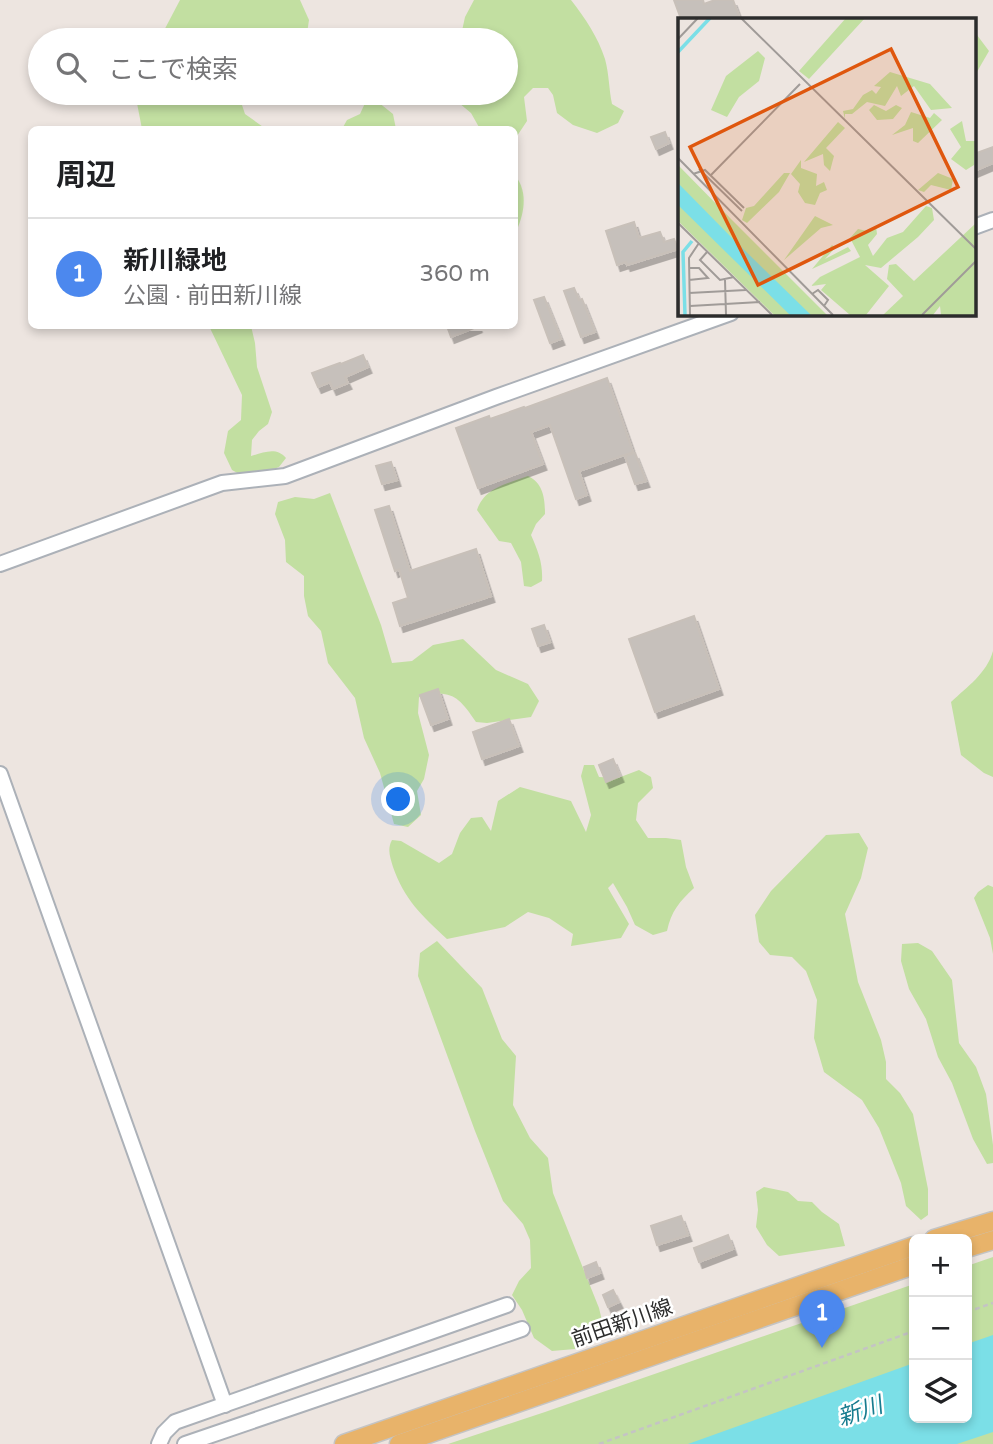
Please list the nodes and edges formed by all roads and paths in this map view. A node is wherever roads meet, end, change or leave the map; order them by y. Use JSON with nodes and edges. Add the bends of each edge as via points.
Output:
{"nodes":[{"id":1,"x":993,"y":220,"type":"edge"},
{"id":2,"x":976,"y":226,"type":"edge"},
{"id":3,"x":725,"y":315,"type":"edge"},
{"id":4,"x":0,"y":564,"type":"edge"},
{"id":5,"x":0,"y":774,"type":"edge"},
{"id":6,"x":993,"y":1221,"type":"edge"},
{"id":7,"x":950,"y":1234,"type":"edge"},
{"id":8,"x":993,"y":1240,"type":"edge"},
{"id":9,"x":972,"y":1246,"type":"edge"},
{"id":10,"x":909,"y":1248,"type":"edge"},
{"id":11,"x":909,"y":1267,"type":"edge"},
{"id":12,"x":993,"y":1303,"type":"edge"},
{"id":13,"x":507,"y":1305,"type":"dead end"},
{"id":14,"x":972,"y":1310,"type":"edge"},
{"id":15,"x":522,"y":1329,"type":"dead end"},
{"id":16,"x":909,"y":1333,"type":"edge"},
{"id":17,"x":225,"y":1405,"type":"junction"},
{"id":18,"x":159,"y":1444,"type":"edge"},
{"id":19,"x":185,"y":1444,"type":"edge"},
{"id":20,"x":344,"y":1444,"type":"edge"},
{"id":21,"x":398,"y":1444,"type":"edge"},
{"id":22,"x":599,"y":1444,"type":"edge"}],
"edges":[{"from":1,"to":2,"type":"street"},
{"from":3,"to":4,"type":"street","via":[[285,476],[222,484]]},
{"from":5,"to":17,"type":"street"},
{"from":6,"to":7,"type":"main road"},
{"from":8,"to":9,"type":"main road"},
{"from":10,"to":20,"type":"main road","name":"前田新川線"},
{"from":11,"to":21,"type":"main road","name":"前田新川線"},
{"from":12,"to":14,"type":"path"},
{"from":13,"to":17,"type":"street"},
{"from":15,"to":19,"type":"street"},
{"from":16,"to":22,"type":"path"},
{"from":17,"to":18,"type":"street","via":[[175,1422]]}]}
